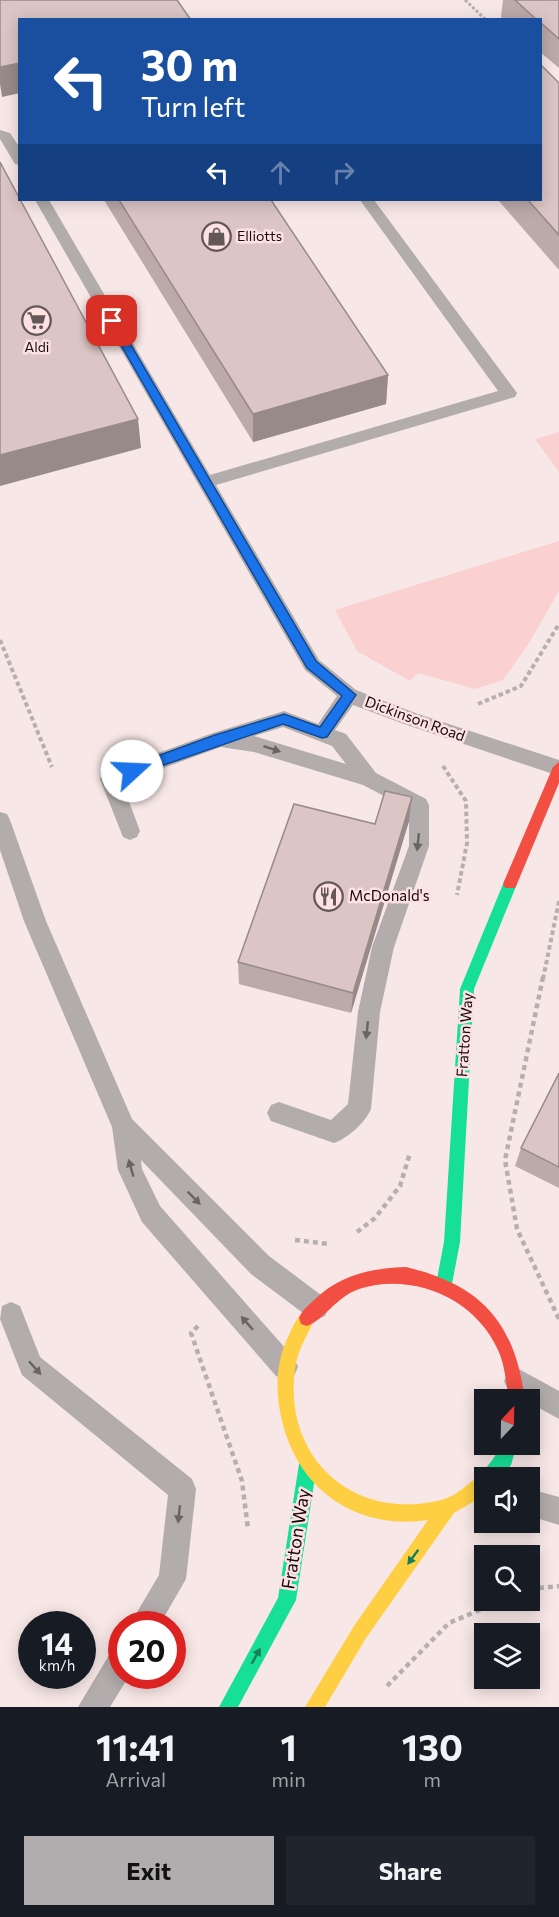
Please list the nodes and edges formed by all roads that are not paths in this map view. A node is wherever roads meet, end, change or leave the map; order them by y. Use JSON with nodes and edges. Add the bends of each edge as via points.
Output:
{"nodes":[{"id":1,"x":0,"y":134,"type":"edge"},
{"id":2,"x":18,"y":158,"type":"edge"},
{"id":3,"x":43,"y":201,"type":"edge"},
{"id":4,"x":368,"y":201,"type":"edge"},
{"id":5,"x":206,"y":482,"type":"junction"},
{"id":6,"x":350,"y":695,"type":"junction"},
{"id":7,"x":322,"y":733,"type":"junction"},
{"id":8,"x":220,"y":739,"type":"junction"},
{"id":9,"x":559,"y":768,"type":"edge"},
{"id":10,"x":369,"y":779,"type":"junction"},
{"id":11,"x":0,"y":820,"type":"edge"},
{"id":12,"x":130,"y":831,"type":"dead end"},
{"id":13,"x":279,"y":1113,"type":"dead end"},
{"id":14,"x":124,"y":1127,"type":"junction"},
{"id":15,"x":444,"y":1284,"type":"junction"},
{"id":16,"x":316,"y":1307,"type":"junction"},
{"id":17,"x":11,"y":1315,"type":"dead end"},
{"id":18,"x":285,"y":1367,"type":"junction"},
{"id":19,"x":517,"y":1389,"type":"edge"},
{"id":20,"x":540,"y":1399,"type":"edge"},
{"id":21,"x":559,"y":1406,"type":"edge"},
{"id":22,"x":308,"y":1464,"type":"junction"},
{"id":23,"x":474,"y":1492,"type":"edge"},
{"id":24,"x":540,"y":1506,"type":"edge"},
{"id":25,"x":447,"y":1509,"type":"junction"},
{"id":26,"x":559,"y":1511,"type":"edge"},
{"id":27,"x":152,"y":1611,"type":"edge"},
{"id":28,"x":108,"y":1683,"type":"edge"},
{"id":29,"x":93,"y":1707,"type":"edge"},
{"id":30,"x":228,"y":1707,"type":"edge"},
{"id":31,"x":314,"y":1707,"type":"edge"}],
"edges":[{"from":1,"to":2,"type":"lane"},
{"from":3,"to":5,"type":"lane","name":"Dickinson Road"},
{"from":4,"to":5,"type":"lane","via":[[509,393]]},
{"from":5,"to":6,"type":"lane","name":"Dickinson Road","via":[[312,664]]},
{"from":6,"to":7,"type":"lane"},
{"from":6,"to":9,"type":"lane","name":"Dickinson Road"},
{"from":7,"to":8,"type":"lane","via":[[284,719]]},
{"from":7,"to":10,"type":"lane","via":[[339,740]]},
{"from":8,"to":10,"type":"lane","one_way":true,"via":[[254,744]]},
{"from":8,"to":12,"type":"lane","via":[[110,779]]},
{"from":9,"to":15,"type":"main road","name":"Fratton Way","via":[[467,988],[452,1242]]},
{"from":10,"to":13,"type":"lane","one_way":true,"via":[[418,805],[419,846],[383,947],[369,1012],[359,1109],[334,1131]]},
{"from":11,"to":14,"type":"lane","via":[[35,921]]},
{"from":14,"to":16,"type":"lane","one_way":true,"via":[[260,1265]]},
{"from":18,"to":14,"type":"lane","one_way":true,"via":[[151,1214],[130,1170]]},
{"from":15,"to":16,"type":"main road","name":"Fratton Way","via":[[388,1274],[362,1279],[337,1290]]},
{"from":15,"to":19,"type":"main road","name":"Fratton Way","via":[[482,1311],[505,1343]]},
{"from":16,"to":18,"type":"main road","name":"Fratton Way","via":[[297,1335]]},
{"from":17,"to":27,"type":"lane","one_way":true,"via":[[30,1366],[182,1489],[172,1579]]},
{"from":18,"to":22,"type":"main road","name":"Fratton Way","via":[[284,1400],[291,1433]]},
{"from":20,"to":21,"type":"lane"},
{"from":22,"to":25,"type":"main road","name":"Fratton Way","via":[[336,1492],[370,1511],[409,1516]]},
{"from":30,"to":22,"type":"main road","name":"Fratton Way","one_way":true,"via":[[287,1600]]},
{"from":23,"to":25,"type":"main road","name":"Fratton Way"},
{"from":24,"to":26,"type":"lane"},
{"from":25,"to":31,"type":"main road","name":"Fratton Way","one_way":true,"via":[[360,1632]]},
{"from":28,"to":29,"type":"lane"}]}
